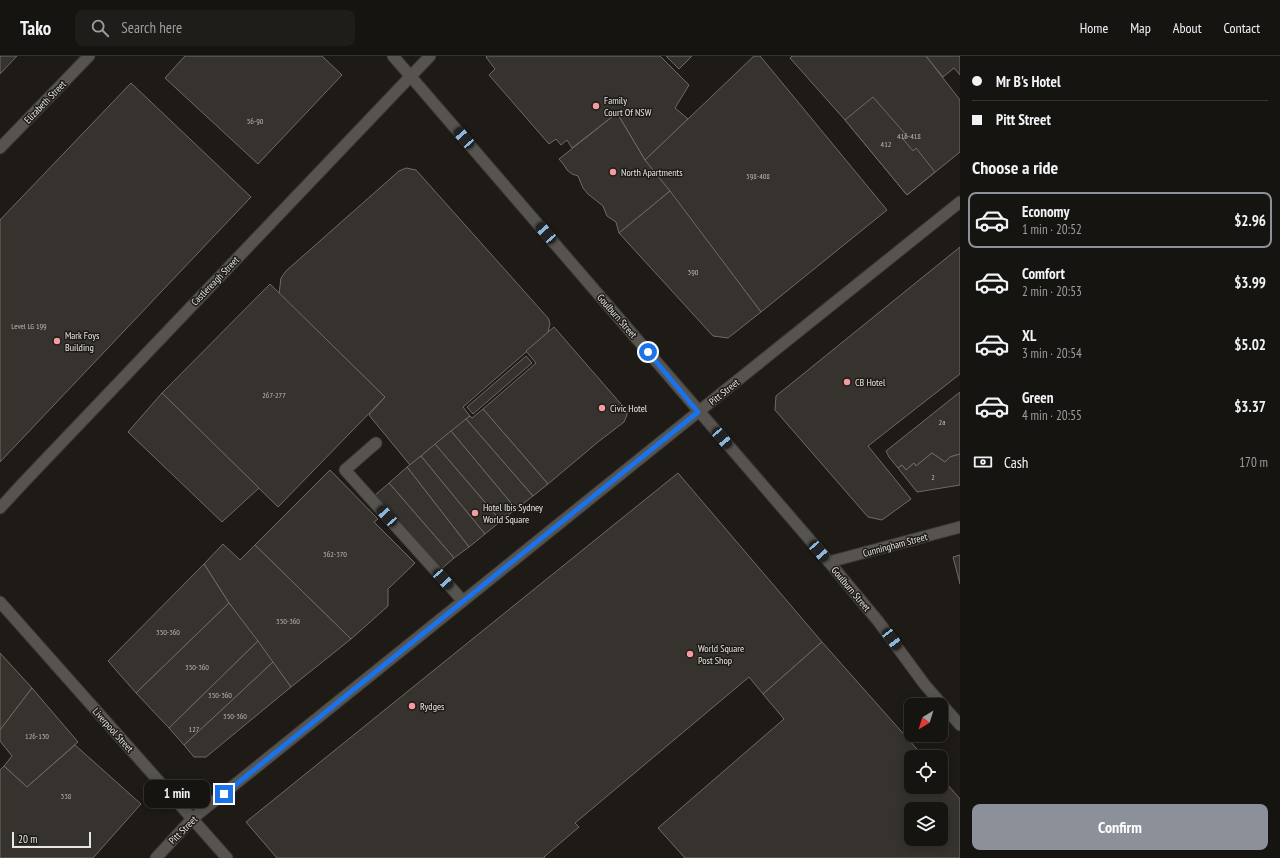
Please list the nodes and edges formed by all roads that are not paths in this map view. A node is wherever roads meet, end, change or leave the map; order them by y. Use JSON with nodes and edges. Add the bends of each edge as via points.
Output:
{"nodes":[{"id":1,"x":89,"y":56,"type":"edge"},
{"id":2,"x":393,"y":56,"type":"edge"},
{"id":3,"x":430,"y":56,"type":"edge"},
{"id":4,"x":411,"y":77,"type":"junction"},
{"id":5,"x":0,"y":148,"type":"edge"},
{"id":6,"x":960,"y":202,"type":"edge"},
{"id":7,"x":698,"y":412,"type":"junction"},
{"id":8,"x":376,"y":443,"type":"dead end"},
{"id":9,"x":0,"y":508,"type":"edge"},
{"id":10,"x":960,"y":527,"type":"edge"},
{"id":11,"x":829,"y":562,"type":"junction"},
{"id":12,"x":463,"y":601,"type":"junction"},
{"id":13,"x":0,"y":602,"type":"edge"},
{"id":14,"x":960,"y":725,"type":"edge"},
{"id":15,"x":192,"y":819,"type":"junction"},
{"id":16,"x":156,"y":858,"type":"edge"},
{"id":17,"x":227,"y":858,"type":"edge"}],
"edges":[{"from":1,"to":5,"type":"street","name":"Elizabeth Street"},
{"from":2,"to":4,"type":"street","name":"Goulburn Street"},
{"from":3,"to":4,"type":"street","name":"Castlereagh Street"},
{"from":4,"to":7,"type":"street","name":"Goulburn Street"},
{"from":4,"to":9,"type":"street","name":"Castlereagh Street"},
{"from":6,"to":7,"type":"street","name":"Pitt Street"},
{"from":7,"to":11,"type":"street","name":"Goulburn Street"},
{"from":7,"to":12,"type":"street","name":"Pitt Street"},
{"from":8,"to":12,"type":"street","via":[[345,470]]},
{"from":10,"to":11,"type":"street","name":"Cunningham Street"},
{"from":11,"to":14,"type":"street","name":"Goulburn Street","via":[[878,621],[925,685]]},
{"from":12,"to":15,"type":"street","name":"Pitt Street"},
{"from":13,"to":15,"type":"street","name":"Liverpool Street"},
{"from":15,"to":16,"type":"street","name":"Pitt Street"},
{"from":15,"to":17,"type":"street","name":"Liverpool Street"}]}
